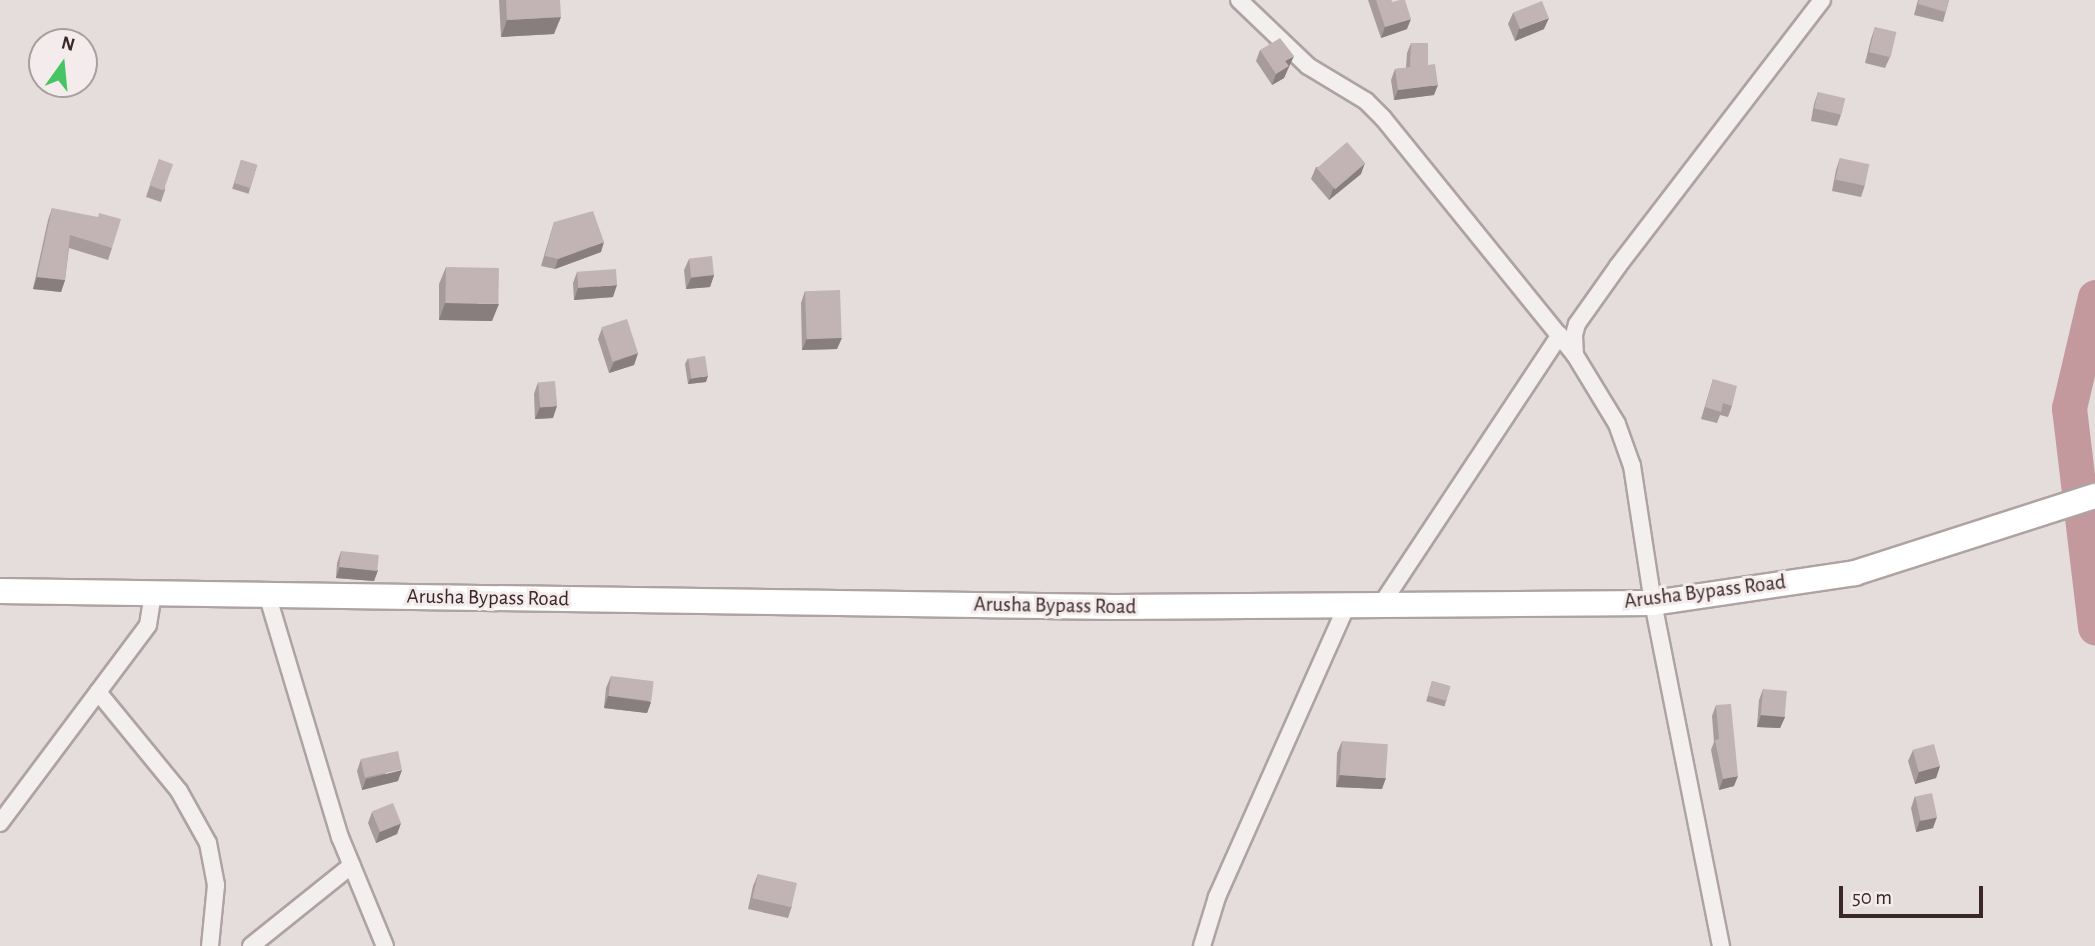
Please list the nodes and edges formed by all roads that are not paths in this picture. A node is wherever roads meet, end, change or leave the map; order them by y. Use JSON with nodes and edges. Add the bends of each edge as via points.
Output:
{"nodes":[{"id":1,"x":1239,"y":0,"type":"edge"},
{"id":2,"x":1822,"y":0,"type":"edge"},
{"id":3,"x":1559,"y":335,"type":"junction"},
{"id":4,"x":1575,"y":355,"type":"junction"},
{"id":5,"x":2095,"y":496,"type":"edge"},
{"id":6,"x":0,"y":591,"type":"edge"},
{"id":7,"x":153,"y":593,"type":"junction"},
{"id":8,"x":267,"y":594,"type":"junction"},
{"id":9,"x":1653,"y":603,"type":"junction"},
{"id":10,"x":1347,"y":605,"type":"junction"},
{"id":11,"x":1381,"y":605,"type":"junction"},
{"id":12,"x":98,"y":692,"type":"junction"},
{"id":13,"x":0,"y":823,"type":"edge"},
{"id":14,"x":352,"y":865,"type":"junction"},
{"id":15,"x":210,"y":946,"type":"edge"},
{"id":16,"x":251,"y":946,"type":"edge"},
{"id":17,"x":385,"y":946,"type":"edge"},
{"id":18,"x":1202,"y":946,"type":"edge"},
{"id":19,"x":1721,"y":946,"type":"edge"}],
"edges":[{"from":1,"to":3,"type":"street","via":[[1308,66],[1383,118]]},
{"from":2,"to":4,"type":"street","via":[[1593,300],[1577,324]]},
{"from":3,"to":4,"type":"street"},
{"from":3,"to":11,"type":"street"},
{"from":4,"to":9,"type":"street","via":[[1617,424],[1632,466]]},
{"from":5,"to":9,"type":"main road","name":"Arusha Bypass Road","via":[[1855,573]]},
{"from":6,"to":7,"type":"main road","name":"Arusha Bypass Road"},
{"from":7,"to":8,"type":"main road","name":"Arusha Bypass Road"},
{"from":7,"to":12,"type":"street","via":[[148,625]]},
{"from":8,"to":10,"type":"main road","name":"Arusha Bypass Road","via":[[1114,607]]},
{"from":8,"to":14,"type":"street"},
{"from":9,"to":11,"type":"main road","name":"Arusha Bypass Road"},
{"from":9,"to":19,"type":"street"},
{"from":10,"to":11,"type":"main road","name":"Arusha Bypass Road"},
{"from":10,"to":18,"type":"street","via":[[1217,897]]},
{"from":12,"to":13,"type":"street"},
{"from":12,"to":15,"type":"street","via":[[178,791],[208,844],[216,885]]},
{"from":14,"to":16,"type":"street"},
{"from":14,"to":17,"type":"street"}]}
